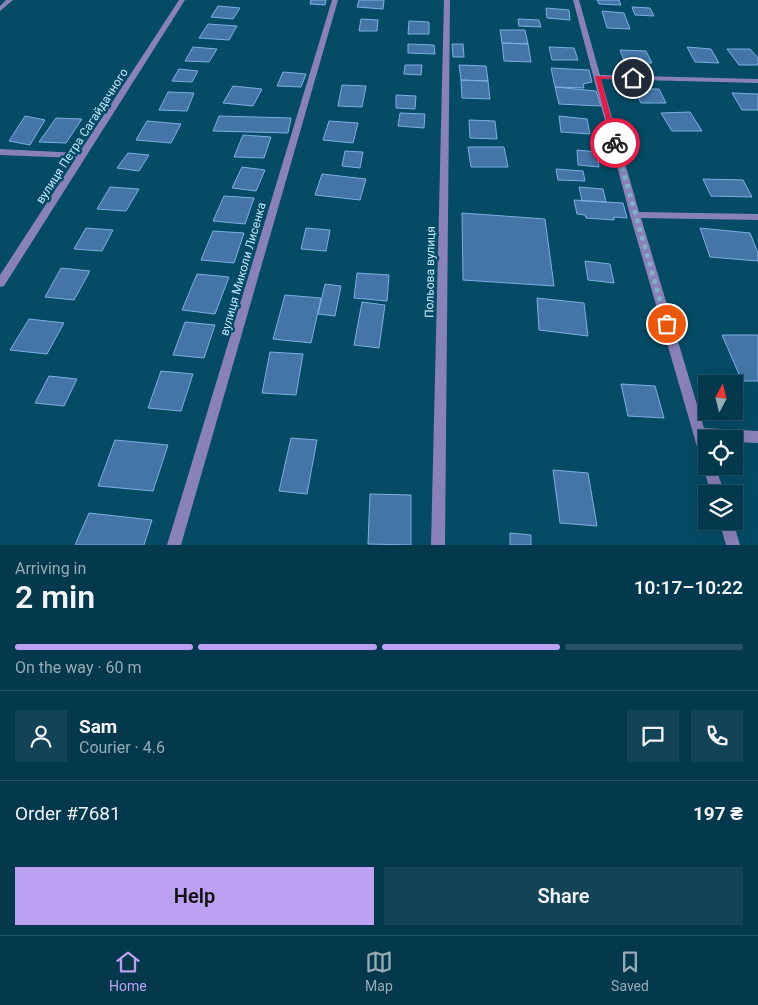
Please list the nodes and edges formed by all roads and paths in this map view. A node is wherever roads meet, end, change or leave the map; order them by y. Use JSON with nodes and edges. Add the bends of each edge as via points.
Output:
{"nodes":[{"id":1,"x":10,"y":0,"type":"edge"},
{"id":2,"x":182,"y":0,"type":"edge"},
{"id":3,"x":335,"y":0,"type":"edge"},
{"id":4,"x":447,"y":0,"type":"edge"},
{"id":5,"x":576,"y":0,"type":"edge"},
{"id":6,"x":0,"y":9,"type":"edge"},
{"id":7,"x":597,"y":77,"type":"junction"},
{"id":8,"x":758,"y":81,"type":"edge"},
{"id":9,"x":0,"y":152,"type":"edge"},
{"id":10,"x":83,"y":156,"type":"junction"},
{"id":11,"x":635,"y":215,"type":"junction"},
{"id":12,"x":758,"y":217,"type":"edge"},
{"id":13,"x":0,"y":283,"type":"edge"},
{"id":14,"x":698,"y":431,"type":"edge"},
{"id":15,"x":743,"y":436,"type":"edge"},
{"id":16,"x":758,"y":437,"type":"edge"},
{"id":17,"x":729,"y":530,"type":"edge"},
{"id":18,"x":174,"y":545,"type":"edge"},
{"id":19,"x":438,"y":545,"type":"edge"},
{"id":20,"x":733,"y":545,"type":"edge"}],
"edges":[{"from":1,"to":6,"type":"street"},
{"from":2,"to":10,"type":"street","name":"вулиця Петра Сагайдачного"},
{"from":3,"to":18,"type":"street","name":"вулиця Миколи Лисенка"},
{"from":4,"to":19,"type":"street","name":"Польова вулиця"},
{"from":5,"to":7,"type":"street"},
{"from":7,"to":8,"type":"street"},
{"from":7,"to":11,"type":"street"},
{"from":9,"to":10,"type":"street"},
{"from":10,"to":13,"type":"street","name":"вулиця Петра Сагайдачного"},
{"from":11,"to":12,"type":"street"},
{"from":11,"to":14,"type":"street"},
{"from":15,"to":16,"type":"street"},
{"from":17,"to":20,"type":"street"}]}
